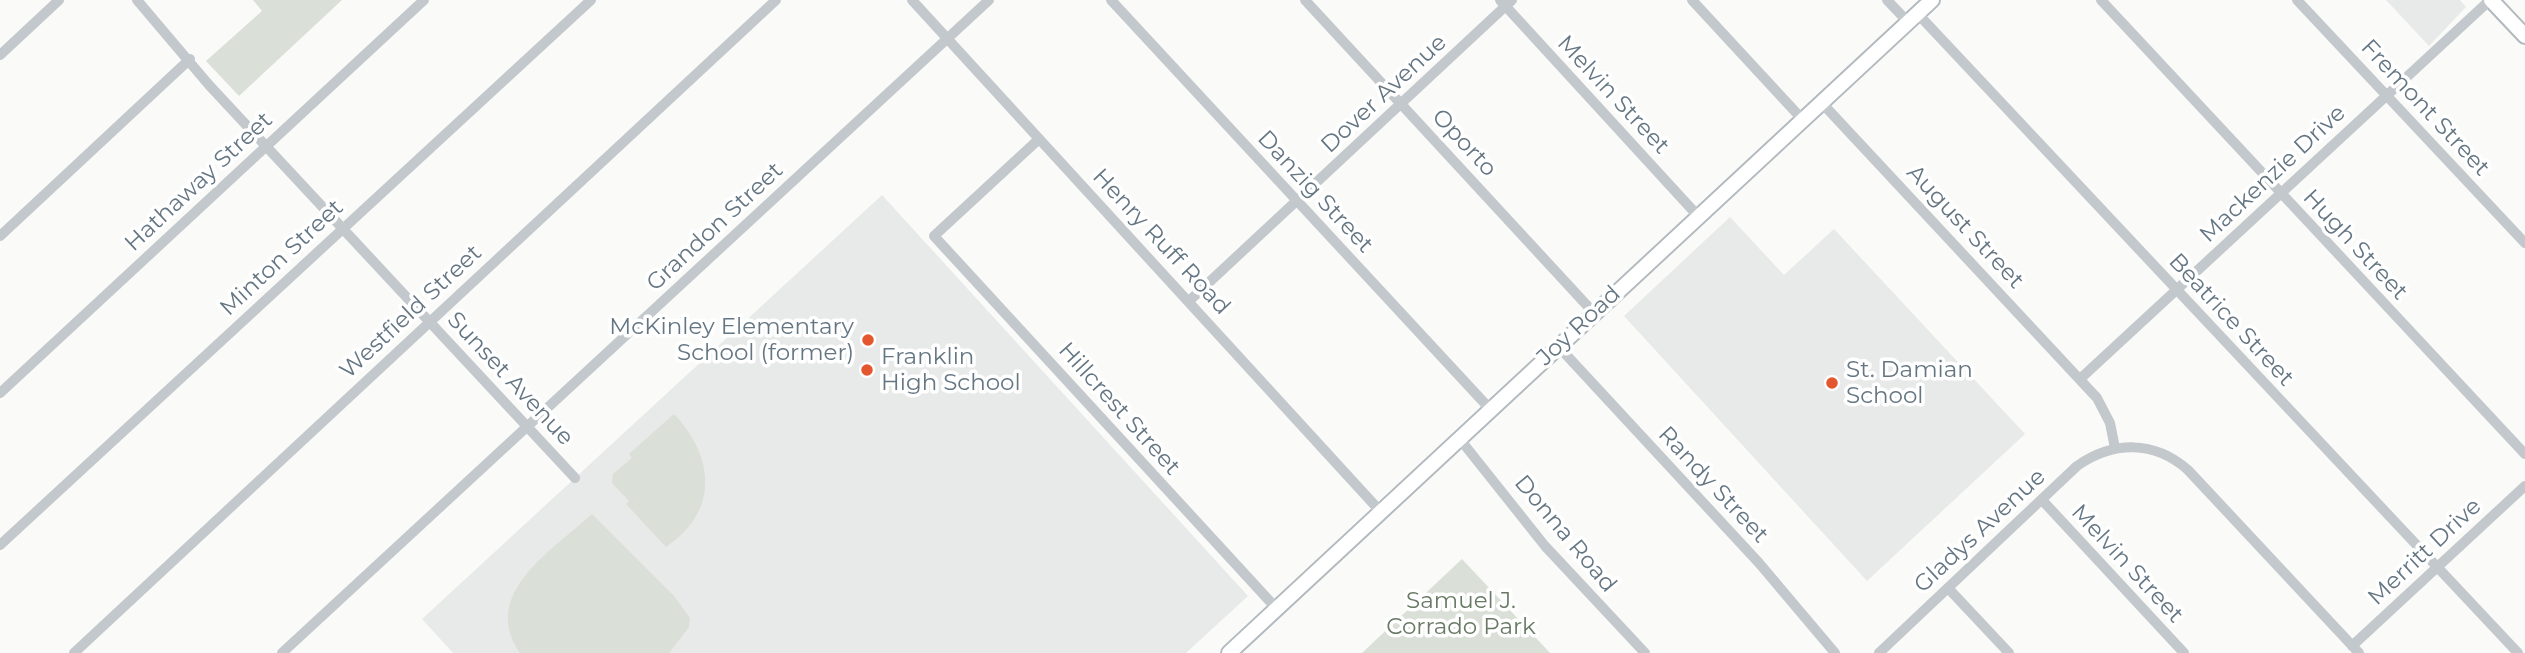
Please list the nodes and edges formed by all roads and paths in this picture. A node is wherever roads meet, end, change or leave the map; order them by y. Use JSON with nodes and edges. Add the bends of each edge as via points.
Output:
{"nodes":[{"id":1,"x":59,"y":0,"type":"edge"},
{"id":2,"x":137,"y":0,"type":"edge"},
{"id":3,"x":424,"y":0,"type":"edge"},
{"id":4,"x":591,"y":0,"type":"edge"},
{"id":5,"x":776,"y":0,"type":"edge"},
{"id":6,"x":912,"y":0,"type":"edge"},
{"id":7,"x":989,"y":0,"type":"edge"},
{"id":8,"x":1111,"y":0,"type":"edge"},
{"id":9,"x":1305,"y":0,"type":"edge"},
{"id":10,"x":1692,"y":0,"type":"edge"},
{"id":11,"x":1886,"y":0,"type":"edge"},
{"id":12,"x":1932,"y":0,"type":"edge"},
{"id":13,"x":2101,"y":0,"type":"edge"},
{"id":14,"x":2297,"y":0,"type":"edge"},
{"id":15,"x":2491,"y":0,"type":"edge"},
{"id":16,"x":1506,"y":2,"type":"edge"},
{"id":17,"x":1912,"y":18,"type":"junction"},
{"id":18,"x":2525,"y":36,"type":"edge"},
{"id":19,"x":947,"y":39,"type":"junction"},
{"id":20,"x":0,"y":55,"type":"edge"},
{"id":21,"x":190,"y":60,"type":"junction"},
{"id":22,"x":2386,"y":95,"type":"junction"},
{"id":23,"x":1821,"y":102,"type":"junction"},
{"id":24,"x":1401,"y":104,"type":"junction"},
{"id":25,"x":1802,"y":119,"type":"junction"},
{"id":26,"x":1039,"y":139,"type":"junction"},
{"id":27,"x":266,"y":146,"type":"junction"},
{"id":28,"x":2281,"y":193,"type":"junction"},
{"id":29,"x":1297,"y":201,"type":"junction"},
{"id":30,"x":1698,"y":216,"type":"junction"},
{"id":31,"x":343,"y":228,"type":"junction"},
{"id":32,"x":0,"y":236,"type":"edge"},
{"id":33,"x":2525,"y":243,"type":"edge"},
{"id":34,"x":2176,"y":290,"type":"junction"},
{"id":35,"x":1189,"y":301,"type":"junction"},
{"id":36,"x":1594,"y":313,"type":"junction"},
{"id":37,"x":429,"y":321,"type":"junction"},
{"id":38,"x":1558,"y":346,"type":"junction"},
{"id":39,"x":2080,"y":379,"type":"junction"},
{"id":40,"x":0,"y":393,"type":"edge"},
{"id":41,"x":1490,"y":409,"type":"junction"},
{"id":42,"x":527,"y":426,"type":"junction"},
{"id":43,"x":1459,"y":438,"type":"junction"},
{"id":44,"x":2115,"y":448,"type":"junction"},
{"id":45,"x":2525,"y":454,"type":"edge"},
{"id":46,"x":575,"y":478,"type":"dead end"},
{"id":47,"x":2525,"y":486,"type":"edge"},
{"id":48,"x":2042,"y":500,"type":"junction"},
{"id":49,"x":1380,"y":511,"type":"junction"},
{"id":50,"x":0,"y":545,"type":"edge"},
{"id":51,"x":2437,"y":567,"type":"junction"},
{"id":52,"x":1948,"y":588,"type":"junction"},
{"id":53,"x":1276,"y":608,"type":"junction"},
{"id":54,"x":2355,"y":649,"type":"edge"},
{"id":55,"x":74,"y":653,"type":"edge"},
{"id":56,"x":282,"y":653,"type":"edge"},
{"id":57,"x":1228,"y":653,"type":"edge"},
{"id":58,"x":1644,"y":653,"type":"edge"},
{"id":59,"x":1835,"y":653,"type":"edge"},
{"id":60,"x":1879,"y":653,"type":"edge"},
{"id":61,"x":2009,"y":653,"type":"edge"},
{"id":62,"x":2185,"y":653,"type":"edge"},
{"id":63,"x":2518,"y":653,"type":"edge"}],
"edges":[{"from":1,"to":20,"type":"street"},
{"from":2,"to":21,"type":"street","name":"Sunset Avenue"},
{"from":3,"to":27,"type":"street","name":"Hathaway Street"},
{"from":4,"to":31,"type":"street","name":"Minton Street"},
{"from":5,"to":37,"type":"street","name":"Westfield Street"},
{"from":6,"to":19,"type":"street","name":"Henry Ruff Road"},
{"from":7,"to":19,"type":"street","name":"Grandon Street"},
{"from":8,"to":29,"type":"street","name":"Danzig Street"},
{"from":9,"to":24,"type":"street","name":"Oporto"},
{"from":10,"to":25,"type":"street"},
{"from":11,"to":17,"type":"street","name":"Beatrice Street"},
{"from":12,"to":17,"type":"street","name":"Joy Road"},
{"from":13,"to":28,"type":"street","name":"Hugh Street"},
{"from":14,"to":22,"type":"street","name":"Fremont Street"},
{"from":15,"to":18,"type":"street"},
{"from":15,"to":22,"type":"street","name":"Mackenzie Drive"},
{"from":16,"to":24,"type":"street","name":"Dover Avenue"},
{"from":16,"to":30,"type":"street","name":"Melvin Street"},
{"from":17,"to":23,"type":"street","name":"Joy Road"},
{"from":17,"to":34,"type":"street","name":"Beatrice Street"},
{"from":19,"to":26,"type":"street","name":"Henry Ruff Road"},
{"from":19,"to":42,"type":"street","name":"Grandon Street"},
{"from":21,"to":27,"type":"street","name":"Sunset Avenue"},
{"from":21,"to":32,"type":"street"},
{"from":22,"to":28,"type":"street","name":"Mackenzie Drive"},
{"from":22,"to":33,"type":"street","name":"Fremont Street"},
{"from":23,"to":25,"type":"street","name":"Joy Road"},
{"from":23,"to":39,"type":"street","name":"August Street"},
{"from":24,"to":29,"type":"street","name":"Dover Avenue"},
{"from":24,"to":36,"type":"street","name":"Oporto"},
{"from":25,"to":30,"type":"street","name":"Joy Road"},
{"from":26,"to":35,"type":"street","name":"Henry Ruff Road"},
{"from":26,"to":53,"type":"street","name":"Hillcrest Street","via":[[934,236]]},
{"from":27,"to":31,"type":"street","name":"Sunset Avenue"},
{"from":27,"to":40,"type":"street","name":"Hathaway Street"},
{"from":28,"to":34,"type":"street","name":"Mackenzie Drive"},
{"from":28,"to":45,"type":"street","name":"Hugh Street"},
{"from":29,"to":35,"type":"street","name":"Dover Avenue"},
{"from":29,"to":41,"type":"street","name":"Danzig Street"},
{"from":30,"to":36,"type":"street","name":"Joy Road"},
{"from":31,"to":37,"type":"street","name":"Sunset Avenue"},
{"from":31,"to":50,"type":"street","name":"Minton Street"},
{"from":34,"to":39,"type":"street","name":"Mackenzie Drive"},
{"from":34,"to":51,"type":"street","name":"Beatrice Street"},
{"from":35,"to":49,"type":"street","name":"Henry Ruff Road"},
{"from":36,"to":38,"type":"street","name":"Joy Road"},
{"from":37,"to":42,"type":"street","name":"Sunset Avenue"},
{"from":37,"to":55,"type":"street","name":"Westfield Street"},
{"from":38,"to":41,"type":"street","name":"Joy Road"},
{"from":38,"to":59,"type":"street","name":"Randy Street","via":[[1759,563]]},
{"from":39,"to":44,"type":"street","via":[[2105,411]]},
{"from":41,"to":43,"type":"street","name":"Joy Road"},
{"from":42,"to":46,"type":"street","name":"Sunset Avenue"},
{"from":42,"to":56,"type":"street","name":"Grandon Street"},
{"from":43,"to":49,"type":"street","name":"Joy Road"},
{"from":43,"to":58,"type":"street","name":"Donna Road","via":[[1545,546]]},
{"from":44,"to":48,"type":"street","name":"Gladys Avenue","via":[[2084,461]]},
{"from":44,"to":54,"type":"street","via":[[2151,449],[2182,465]]},
{"from":47,"to":51,"type":"street","name":"Merritt Drive"},
{"from":48,"to":52,"type":"street","name":"Gladys Avenue"},
{"from":48,"to":62,"type":"street","name":"Melvin Street"},
{"from":49,"to":53,"type":"street","name":"Joy Road"},
{"from":51,"to":54,"type":"street","name":"Merritt Drive"},
{"from":51,"to":63,"type":"street","name":"Beatrice Street"},
{"from":52,"to":60,"type":"street","name":"Gladys Avenue"},
{"from":52,"to":61,"type":"street"},
{"from":53,"to":57,"type":"street","name":"Joy Road"}]}
